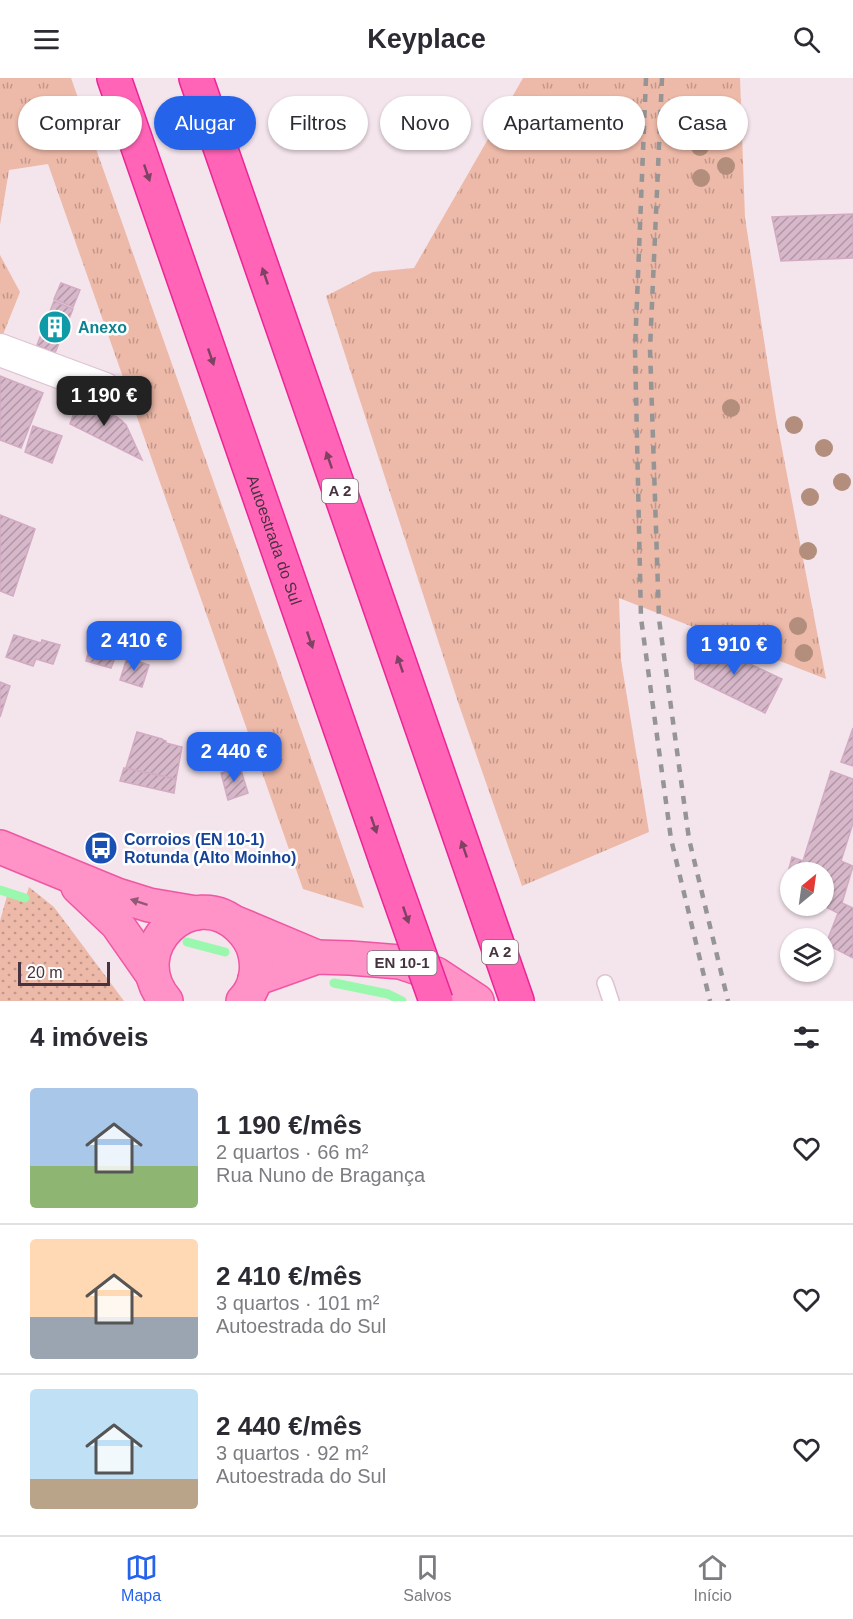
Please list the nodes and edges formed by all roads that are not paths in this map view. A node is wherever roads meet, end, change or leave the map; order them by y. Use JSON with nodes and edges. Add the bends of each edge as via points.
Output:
{"nodes":[{"id":1,"x":114,"y":78,"type":"edge"},
{"id":2,"x":196,"y":78,"type":"edge"},
{"id":3,"x":0,"y":350,"type":"edge"},
{"id":4,"x":105,"y":389,"type":"dead end"},
{"id":5,"x":0,"y":847,"type":"edge"},
{"id":6,"x":59,"y":870,"type":"junction"},
{"id":7,"x":196,"y":913,"type":"junction"},
{"id":8,"x":234,"y":922,"type":"junction"},
{"id":9,"x":317,"y":957,"type":"junction"},
{"id":10,"x":605,"y":983,"type":"dead end"},
{"id":11,"x":159,"y":988,"type":"edge"},
{"id":12,"x":249,"y":990,"type":"edge"},
{"id":13,"x":436,"y":1001,"type":"edge"},
{"id":14,"x":477,"y":1001,"type":"edge"},
{"id":15,"x":517,"y":1001,"type":"edge"},
{"id":16,"x":611,"y":1001,"type":"edge"}],
"edges":[{"from":1,"to":13,"type":"highway","name":"Autoestrada do Sul","one_way":true,"bridge":true},
{"from":15,"to":2,"type":"highway","number":"A 2","one_way":true},
{"from":3,"to":4,"type":"street"},
{"from":5,"to":6,"type":"main road","number":"EN 10-1"},
{"from":7,"to":6,"type":"main road","number":"EN 10-1","one_way":true,"via":[[117,895]]},
{"from":6,"to":11,"type":"main road","number":"EN 10-1","via":[[117,924]]},
{"from":7,"to":8,"type":"main road","number":"EN 10-1","via":[[223,916]]},
{"from":7,"to":11,"type":"main road","number":"EN 10-1","via":[[166,928],[156,942],[152,958]]},
{"from":8,"to":9,"type":"main road","number":"EN 10-1"},
{"from":8,"to":12,"type":"main road","number":"EN 10-1","via":[[254,947],[257,963]]},
{"from":9,"to":12,"type":"main road","number":"EN 10-1"},
{"from":9,"to":14,"type":"main road","number":"EN 10-1","via":[[400,962],[436,974]]},
{"from":10,"to":16,"type":"lane"}]}
